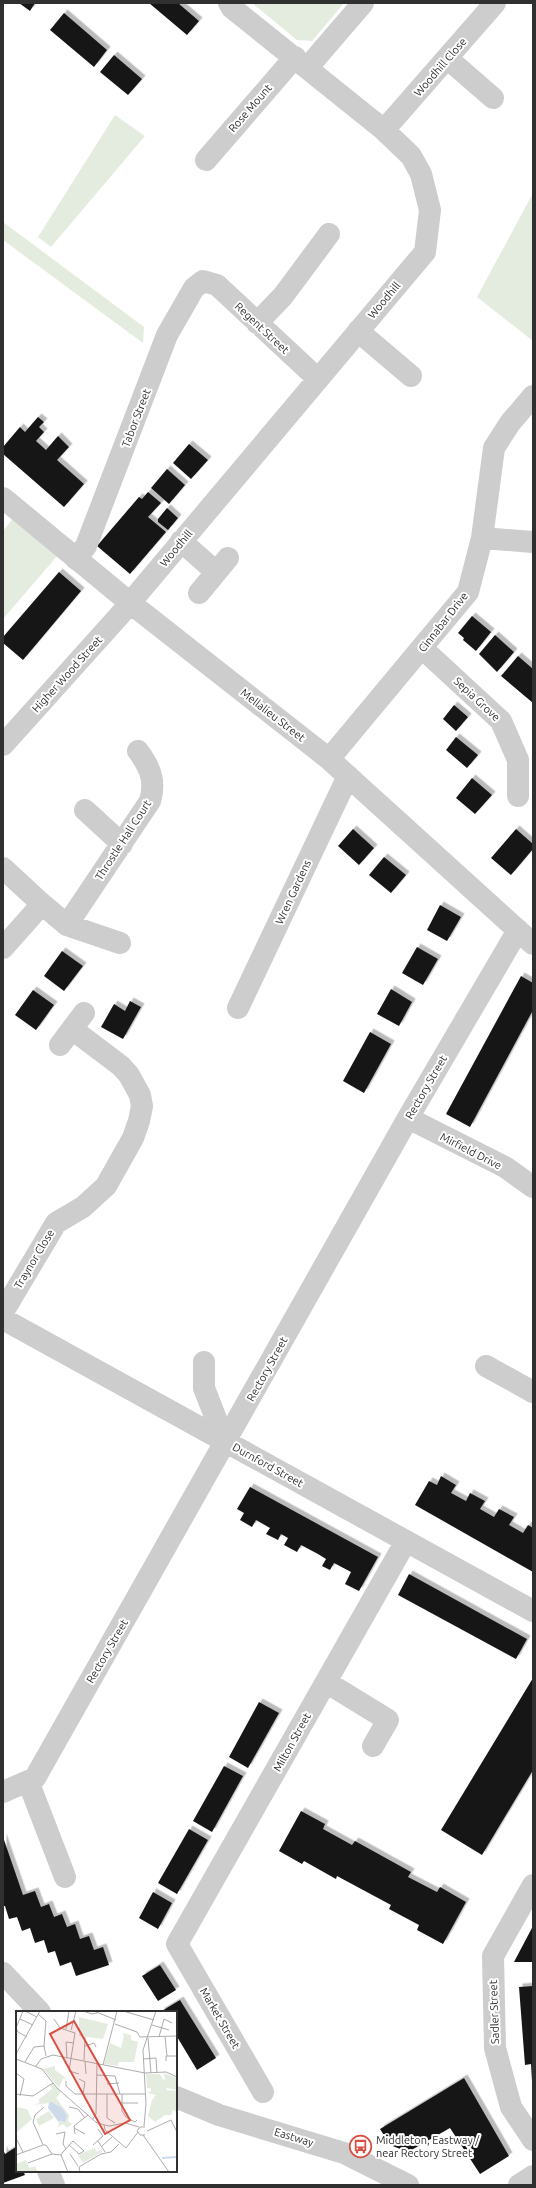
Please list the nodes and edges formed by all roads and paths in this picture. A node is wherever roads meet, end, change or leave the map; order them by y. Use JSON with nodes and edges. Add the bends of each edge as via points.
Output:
{"nodes":[{"id":1,"x":363,"y":3,"type":"edge"},
{"id":2,"x":496,"y":3,"type":"edge"},
{"id":3,"x":230,"y":5,"type":"edge"},
{"id":4,"x":447,"y":58,"type":"junction"},
{"id":5,"x":301,"y":62,"type":"junction"},
{"id":6,"x":493,"y":98,"type":"dead end"},
{"id":7,"x":384,"y":130,"type":"junction"},
{"id":8,"x":206,"y":160,"type":"dead end"},
{"id":9,"x":329,"y":234,"type":"dead end"},
{"id":10,"x":204,"y":281,"type":"joint"},
{"id":11,"x":257,"y":323,"type":"junction"},
{"id":12,"x":358,"y":331,"type":"junction"},
{"id":13,"x":411,"y":376,"type":"dead end"},
{"id":14,"x":318,"y":379,"type":"junction"},
{"id":15,"x":533,"y":396,"type":"edge"},
{"id":16,"x":3,"y":498,"type":"edge"},
{"id":17,"x":482,"y":538,"type":"junction"},
{"id":18,"x":181,"y":541,"type":"junction"},
{"id":19,"x":533,"y":542,"type":"edge"},
{"id":20,"x":76,"y":559,"type":"junction"},
{"id":21,"x":199,"y":593,"type":"dead end"},
{"id":22,"x":129,"y":602,"type":"junction"},
{"id":23,"x":423,"y":649,"type":"junction"},
{"id":24,"x":4,"y":740,"type":"edge"},
{"id":25,"x":138,"y":751,"type":"dead end"},
{"id":26,"x":525,"y":758,"type":"edge"},
{"id":27,"x":330,"y":759,"type":"junction"},
{"id":28,"x":348,"y":776,"type":"junction"},
{"id":29,"x":518,"y":796,"type":"dead end"},
{"id":30,"x":85,"y":810,"type":"dead end"},
{"id":31,"x":122,"y":844,"type":"junction"},
{"id":32,"x":3,"y":868,"type":"edge"},
{"id":33,"x":42,"y":904,"type":"junction"},
{"id":34,"x":67,"y":925,"type":"junction"},
{"id":35,"x":525,"y":937,"type":"edge"},
{"id":36,"x":120,"y":943,"type":"dead end"},
{"id":37,"x":3,"y":948,"type":"edge"},
{"id":38,"x":238,"y":1008,"type":"dead end"},
{"id":39,"x":72,"y":1029,"type":"dead end"},
{"id":40,"x":408,"y":1118,"type":"junction"},
{"id":41,"x":533,"y":1187,"type":"edge"},
{"id":42,"x":3,"y":1312,"type":"edge"},
{"id":43,"x":3,"y":1319,"type":"edge"},
{"id":44,"x":204,"y":1362,"type":"dead end"},
{"id":45,"x":486,"y":1366,"type":"dead end"},
{"id":46,"x":533,"y":1392,"type":"edge"},
{"id":47,"x":225,"y":1442,"type":"junction"},
{"id":48,"x":406,"y":1541,"type":"junction"},
{"id":49,"x":533,"y":1611,"type":"edge"},
{"id":50,"x":326,"y":1682,"type":"junction"},
{"id":51,"x":373,"y":1746,"type":"dead end"},
{"id":52,"x":28,"y":1781,"type":"junction"},
{"id":53,"x":3,"y":1792,"type":"edge"},
{"id":54,"x":65,"y":1877,"type":"dead end"},
{"id":55,"x":533,"y":1885,"type":"edge"},
{"id":56,"x":177,"y":1944,"type":"joint"},
{"id":57,"x":3,"y":1973,"type":"edge"},
{"id":58,"x":39,"y":2011,"type":"edge"},
{"id":59,"x":263,"y":2092,"type":"dead end"},
{"id":60,"x":177,"y":2097,"type":"edge"},
{"id":61,"x":533,"y":2140,"type":"edge"},
{"id":62,"x":48,"y":2172,"type":"edge"},
{"id":63,"x":533,"y":2176,"type":"edge"},
{"id":64,"x":54,"y":2185,"type":"edge"},
{"id":65,"x":408,"y":2185,"type":"edge"},
{"id":66,"x":519,"y":2185,"type":"edge"}],
"edges":[{"from":1,"to":5,"type":"street","name":"Rose Mount"},
{"from":2,"to":4,"type":"street","name":"Woodhill Close"},
{"from":3,"to":5,"type":"street","name":"Woodhill"},
{"from":4,"to":6,"type":"street"},
{"from":4,"to":7,"type":"street","name":"Woodhill Close"},
{"from":5,"to":7,"type":"street","name":"Woodhill"},
{"from":5,"to":8,"type":"street","name":"Rose Mount"},
{"from":7,"to":12,"type":"street","name":"Woodhill","via":[[411,156],[421,174],[430,210],[425,252]]},
{"from":9,"to":11,"type":"street","via":[[283,296]]},
{"from":10,"to":11,"type":"street","name":"Regent Street","via":[[217,285]]},
{"from":10,"to":20,"type":"street","name":"Tabor Street","via":[[194,288],[167,335],[86,546]]},
{"from":11,"to":14,"type":"street","name":"Regent Street"},
{"from":12,"to":13,"type":"street"},
{"from":12,"to":14,"type":"street","name":"Woodhill"},
{"from":14,"to":18,"type":"street","name":"Woodhill"},
{"from":15,"to":17,"type":"street","name":"Cinnabar Drive","via":[[518,426],[494,448]]},
{"from":16,"to":20,"type":"street","name":"Mellalieu Street"},
{"from":17,"to":19,"type":"street"},
{"from":17,"to":23,"type":"street","name":"Cinnabar Drive","via":[[468,592]]},
{"from":18,"to":21,"type":"street","via":[[222,565]]},
{"from":18,"to":22,"type":"street","name":"Woodhill"},
{"from":20,"to":22,"type":"street","name":"Mellalieu Street"},
{"from":22,"to":24,"type":"street","name":"Higher Wood Street","via":[[75,666]]},
{"from":22,"to":27,"type":"street","name":"Mellalieu Street"},
{"from":23,"to":26,"type":"street","name":"Sepia Grove","via":[[501,721]]},
{"from":23,"to":27,"type":"street","name":"Cinnabar Drive"},
{"from":25,"to":31,"type":"street","name":"Throstle Hall Court","via":[[148,764],[153,793]]},
{"from":26,"to":29,"type":"street","name":"Sepia Grove"},
{"from":27,"to":28,"type":"street","name":"Mellalieu Street"},
{"from":28,"to":35,"type":"street","name":"Mellalieu Street"},
{"from":28,"to":38,"type":"street","name":"Wren Gardens"},
{"from":30,"to":31,"type":"street"},
{"from":31,"to":34,"type":"street","name":"Throstle Hall Court"},
{"from":32,"to":33,"type":"street"},
{"from":33,"to":34,"type":"street"},
{"from":33,"to":37,"type":"street"},
{"from":34,"to":36,"type":"street"},
{"from":35,"to":40,"type":"street","name":"Rectory Street"},
{"from":39,"to":42,"type":"street","name":"Traynor Close","via":[[129,1075],[140,1095],[142,1106],[139,1121],[133,1138],[106,1186],[94,1199],[56,1223]]},
{"from":40,"to":41,"type":"street","name":"Mirfield Drive","via":[[505,1168]]},
{"from":40,"to":47,"type":"street","name":"Rectory Street"},
{"from":43,"to":47,"type":"street","name":"Durnford Street"},
{"from":44,"to":47,"type":"street","via":[[204,1388]]},
{"from":45,"to":46,"type":"street"},
{"from":47,"to":48,"type":"street","name":"Durnford Street"},
{"from":47,"to":52,"type":"street","name":"Rectory Street","via":[[35,1778]]},
{"from":48,"to":49,"type":"street","name":"Durnford Street"},
{"from":48,"to":50,"type":"street","name":"Milton Street"},
{"from":50,"to":51,"type":"street","via":[[388,1720]]},
{"from":50,"to":56,"type":"street","name":"Milton Street"},
{"from":52,"to":53,"type":"street","name":"Rectory Street"},
{"from":52,"to":54,"type":"street"},
{"from":55,"to":61,"type":"street","name":"Sadler Street","via":[[493,1956],[495,2048],[511,2106]]},
{"from":56,"to":59,"type":"street","name":"Market Street"},
{"from":57,"to":58,"type":"street"},
{"from":60,"to":65,"type":"street","name":"Eastway","via":[[219,2115],[344,2153]]},
{"from":62,"to":64,"type":"street"},
{"from":63,"to":66,"type":"street"}]}
